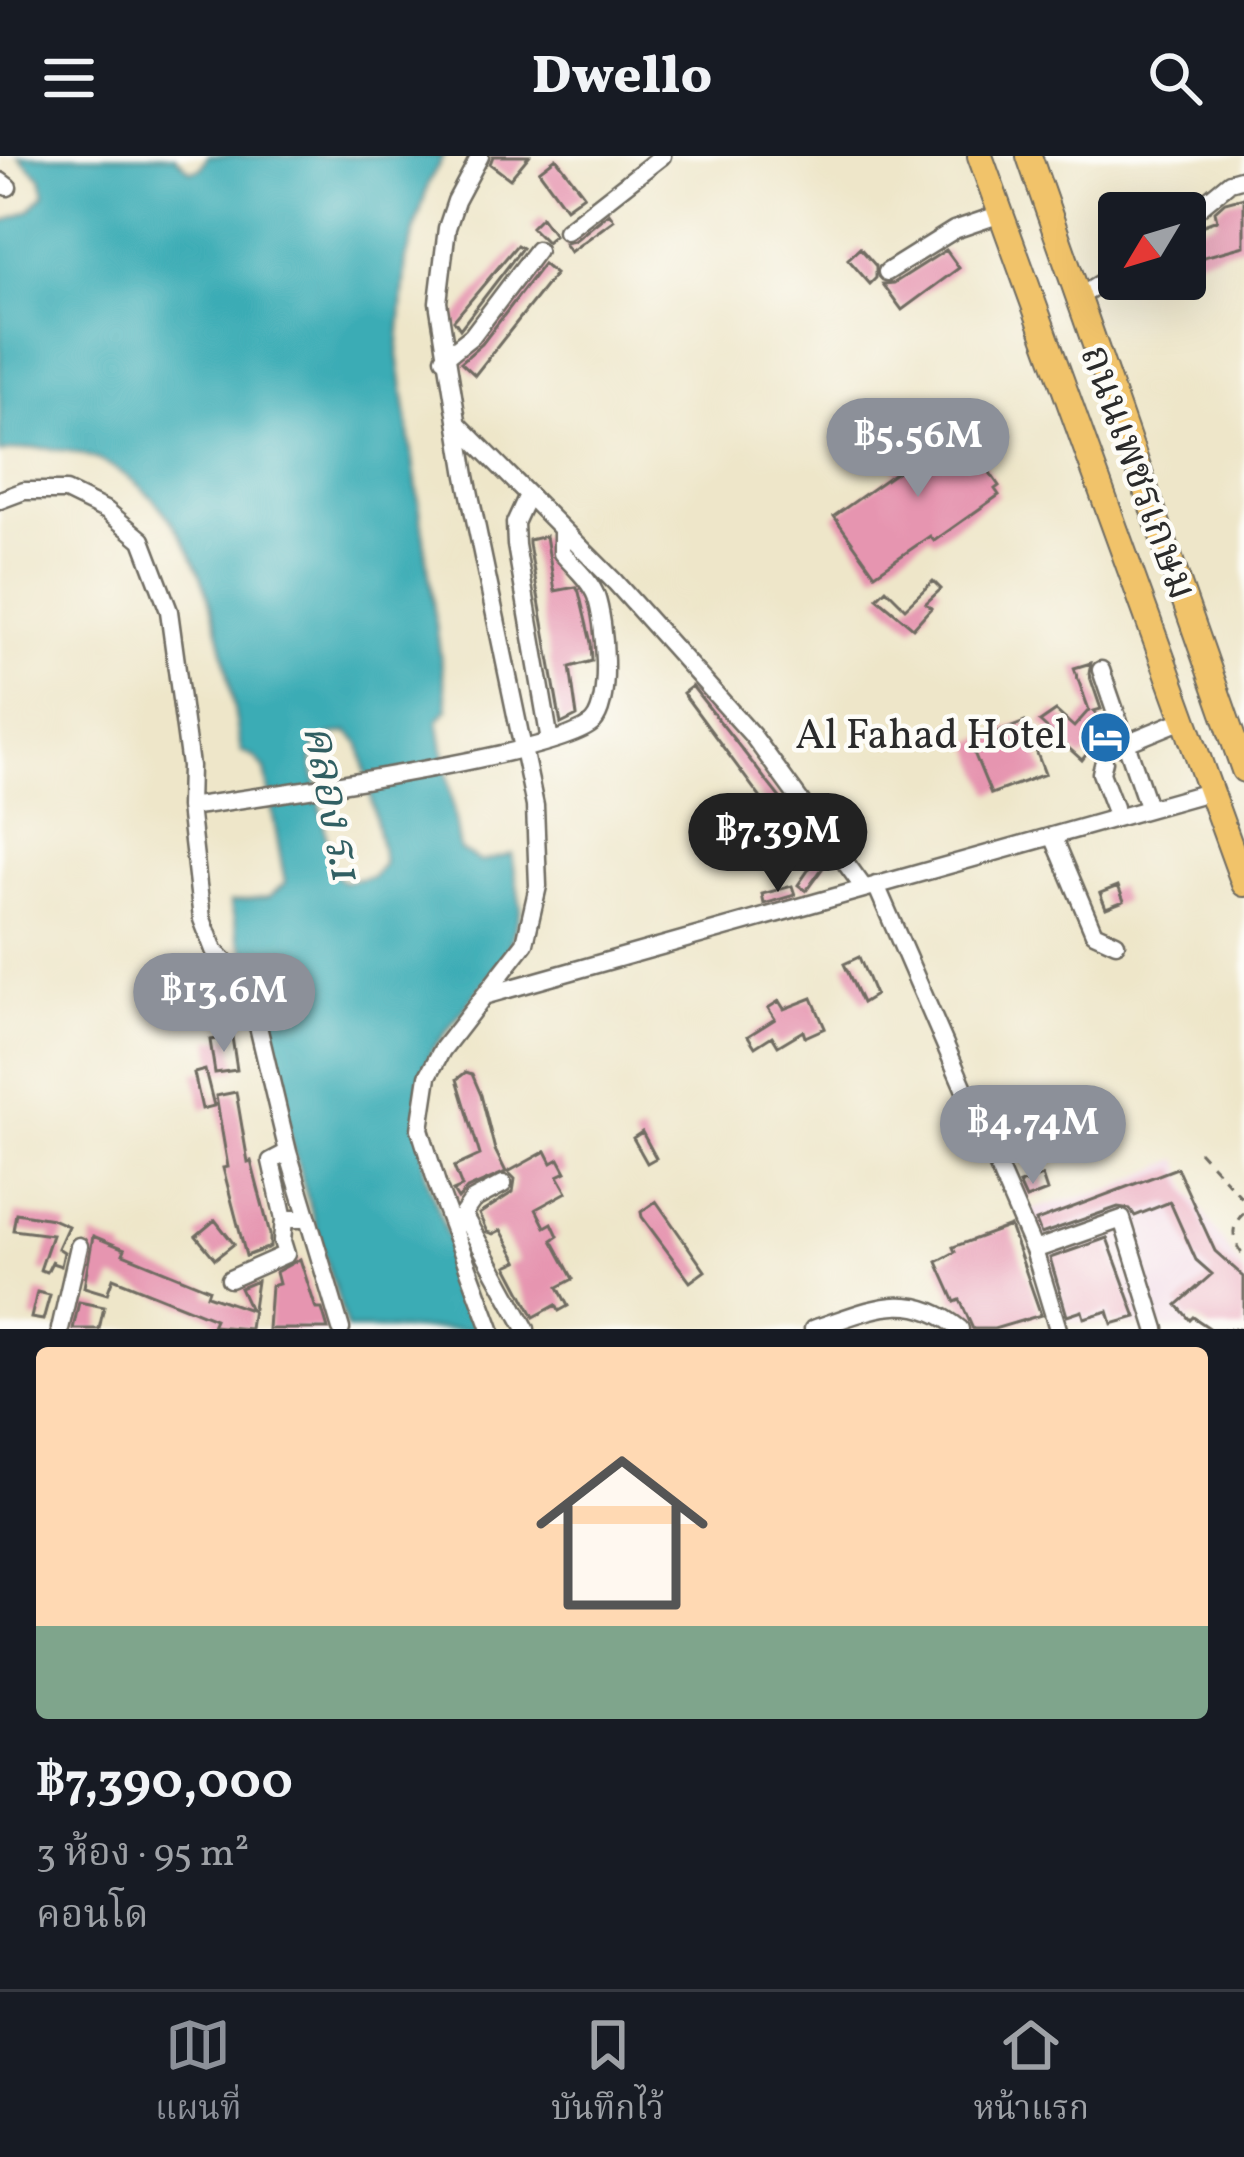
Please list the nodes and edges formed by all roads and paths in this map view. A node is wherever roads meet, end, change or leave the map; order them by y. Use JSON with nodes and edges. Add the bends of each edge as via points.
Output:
{"nodes":[{"id":1,"x":480,"y":156,"type":"edge"},
{"id":2,"x":662,"y":156,"type":"edge"},
{"id":3,"x":980,"y":156,"type":"edge"},
{"id":4,"x":1029,"y":156,"type":"edge"},
{"id":5,"x":1244,"y":178,"type":"edge"},
{"id":6,"x":1206,"y":202,"type":"edge"},
{"id":7,"x":1001,"y":214,"type":"junction"},
{"id":8,"x":566,"y":231,"type":"dead end"},
{"id":9,"x":537,"y":250,"type":"dead end"},
{"id":10,"x":887,"y":272,"type":"dead end"},
{"id":11,"x":1098,"y":285,"type":"edge"},
{"id":12,"x":1079,"y":297,"type":"junction"},
{"id":13,"x":444,"y":358,"type":"junction"},
{"id":14,"x":458,"y":424,"type":"junction"},
{"id":15,"x":528,"y":495,"type":"junction"},
{"id":16,"x":0,"y":500,"type":"edge"},
{"id":17,"x":562,"y":531,"type":"junction"},
{"id":18,"x":1101,"y":670,"type":"dead end"},
{"id":19,"x":1185,"y":719,"type":"junction"},
{"id":20,"x":550,"y":741,"type":"junction"},
{"id":21,"x":1121,"y":744,"type":"junction"},
{"id":22,"x":523,"y":749,"type":"junction"},
{"id":23,"x":1104,"y":761,"type":"dead end"},
{"id":24,"x":1244,"y":770,"type":"edge"},
{"id":25,"x":1212,"y":791,"type":"junction"},
{"id":26,"x":1146,"y":801,"type":"dead end"},
{"id":27,"x":189,"y":807,"type":"junction"},
{"id":28,"x":1114,"y":807,"type":"dead end"},
{"id":29,"x":1053,"y":836,"type":"junction"},
{"id":30,"x":1244,"y":884,"type":"edge"},
{"id":31,"x":870,"y":886,"type":"junction"},
{"id":32,"x":1116,"y":943,"type":"dead end"},
{"id":33,"x":486,"y":995,"type":"junction"},
{"id":34,"x":1198,"y":1151,"type":"dead end"},
{"id":35,"x":288,"y":1152,"type":"junction"},
{"id":36,"x":503,"y":1184,"type":"dead end"},
{"id":37,"x":1244,"y":1200,"type":"edge"},
{"id":38,"x":1244,"y":1213,"type":"edge"},
{"id":39,"x":307,"y":1219,"type":"junction"},
{"id":40,"x":284,"y":1220,"type":"junction"},
{"id":41,"x":313,"y":1242,"type":"junction"},
{"id":42,"x":79,"y":1246,"type":"dead end"},
{"id":43,"x":1034,"y":1250,"type":"junction"},
{"id":44,"x":286,"y":1254,"type":"junction"},
{"id":45,"x":1244,"y":1256,"type":"edge"},
{"id":46,"x":230,"y":1279,"type":"dead end"},
{"id":47,"x":60,"y":1329,"type":"edge"},
{"id":48,"x":341,"y":1329,"type":"edge"},
{"id":49,"x":491,"y":1329,"type":"edge"},
{"id":50,"x":526,"y":1329,"type":"edge"},
{"id":51,"x":813,"y":1329,"type":"edge"},
{"id":52,"x":960,"y":1329,"type":"edge"},
{"id":53,"x":1058,"y":1329,"type":"edge"},
{"id":54,"x":1156,"y":1329,"type":"edge"}],
"edges":[{"from":1,"to":13,"type":"street","via":[[447,228],[438,302]]},
{"from":2,"to":8,"type":"street"},
{"from":3,"to":7,"type":"highway","name":"ถนนเพชรเกษม"},
{"from":4,"to":12,"type":"highway","name":"ถนนเพชรเกษม"},
{"from":5,"to":6,"type":"street"},
{"from":7,"to":10,"type":"street","via":[[954,230]]},
{"from":7,"to":19,"type":"highway","name":"ถนนเพชรเกษม"},
{"from":9,"to":13,"type":"street","via":[[472,336]]},
{"from":11,"to":12,"type":"street"},
{"from":12,"to":24,"type":"highway","name":"ถนนเพชรเกษม"},
{"from":13,"to":14,"type":"street"},
{"from":14,"to":15,"type":"street"},
{"from":14,"to":22,"type":"street"},
{"from":15,"to":17,"type":"street"},
{"from":15,"to":20,"type":"street","via":[[516,544]]},
{"from":16,"to":27,"type":"street","via":[[66,491],[142,540],[169,611]]},
{"from":17,"to":20,"type":"street","via":[[562,553],[597,598],[605,673],[591,725]]},
{"from":17,"to":31,"type":"street","via":[[752,736]]},
{"from":18,"to":21,"type":"street"},
{"from":19,"to":21,"type":"street"},
{"from":19,"to":25,"type":"highway","name":"ถนนเพชรเกษม"},
{"from":20,"to":22,"type":"street"},
{"from":21,"to":26,"type":"street"},
{"from":22,"to":27,"type":"street"},
{"from":22,"to":33,"type":"street","via":[[536,806],[538,886],[525,944]]},
{"from":23,"to":28,"type":"street"},
{"from":25,"to":29,"type":"street"},
{"from":25,"to":30,"type":"highway","name":"ถนนเพชรเกษม"},
{"from":27,"to":35,"type":"street","via":[[202,919],[252,1001]]},
{"from":29,"to":31,"type":"street"},
{"from":29,"to":32,"type":"street","via":[[1094,933]]},
{"from":31,"to":33,"type":"street"},
{"from":31,"to":43,"type":"street"},
{"from":33,"to":49,"type":"street","via":[[428,1076],[421,1129]]},
{"from":34,"to":37,"type":"path"},
{"from":35,"to":39,"type":"street"},
{"from":35,"to":40,"type":"street","via":[[271,1161]]},
{"from":36,"to":50,"type":"street","via":[[463,1214]]},
{"from":38,"to":45,"type":"path","via":[[1233,1239]]},
{"from":39,"to":40,"type":"street"},
{"from":39,"to":41,"type":"street"},
{"from":40,"to":44,"type":"street"},
{"from":41,"to":44,"type":"street"},
{"from":41,"to":48,"type":"street"},
{"from":42,"to":47,"type":"street"},
{"from":43,"to":53,"type":"street"},
{"from":43,"to":54,"type":"street","via":[[1122,1219]]},
{"from":44,"to":46,"type":"street"},
{"from":51,"to":52,"type":"street","via":[[885,1306],[928,1307]]}]}
